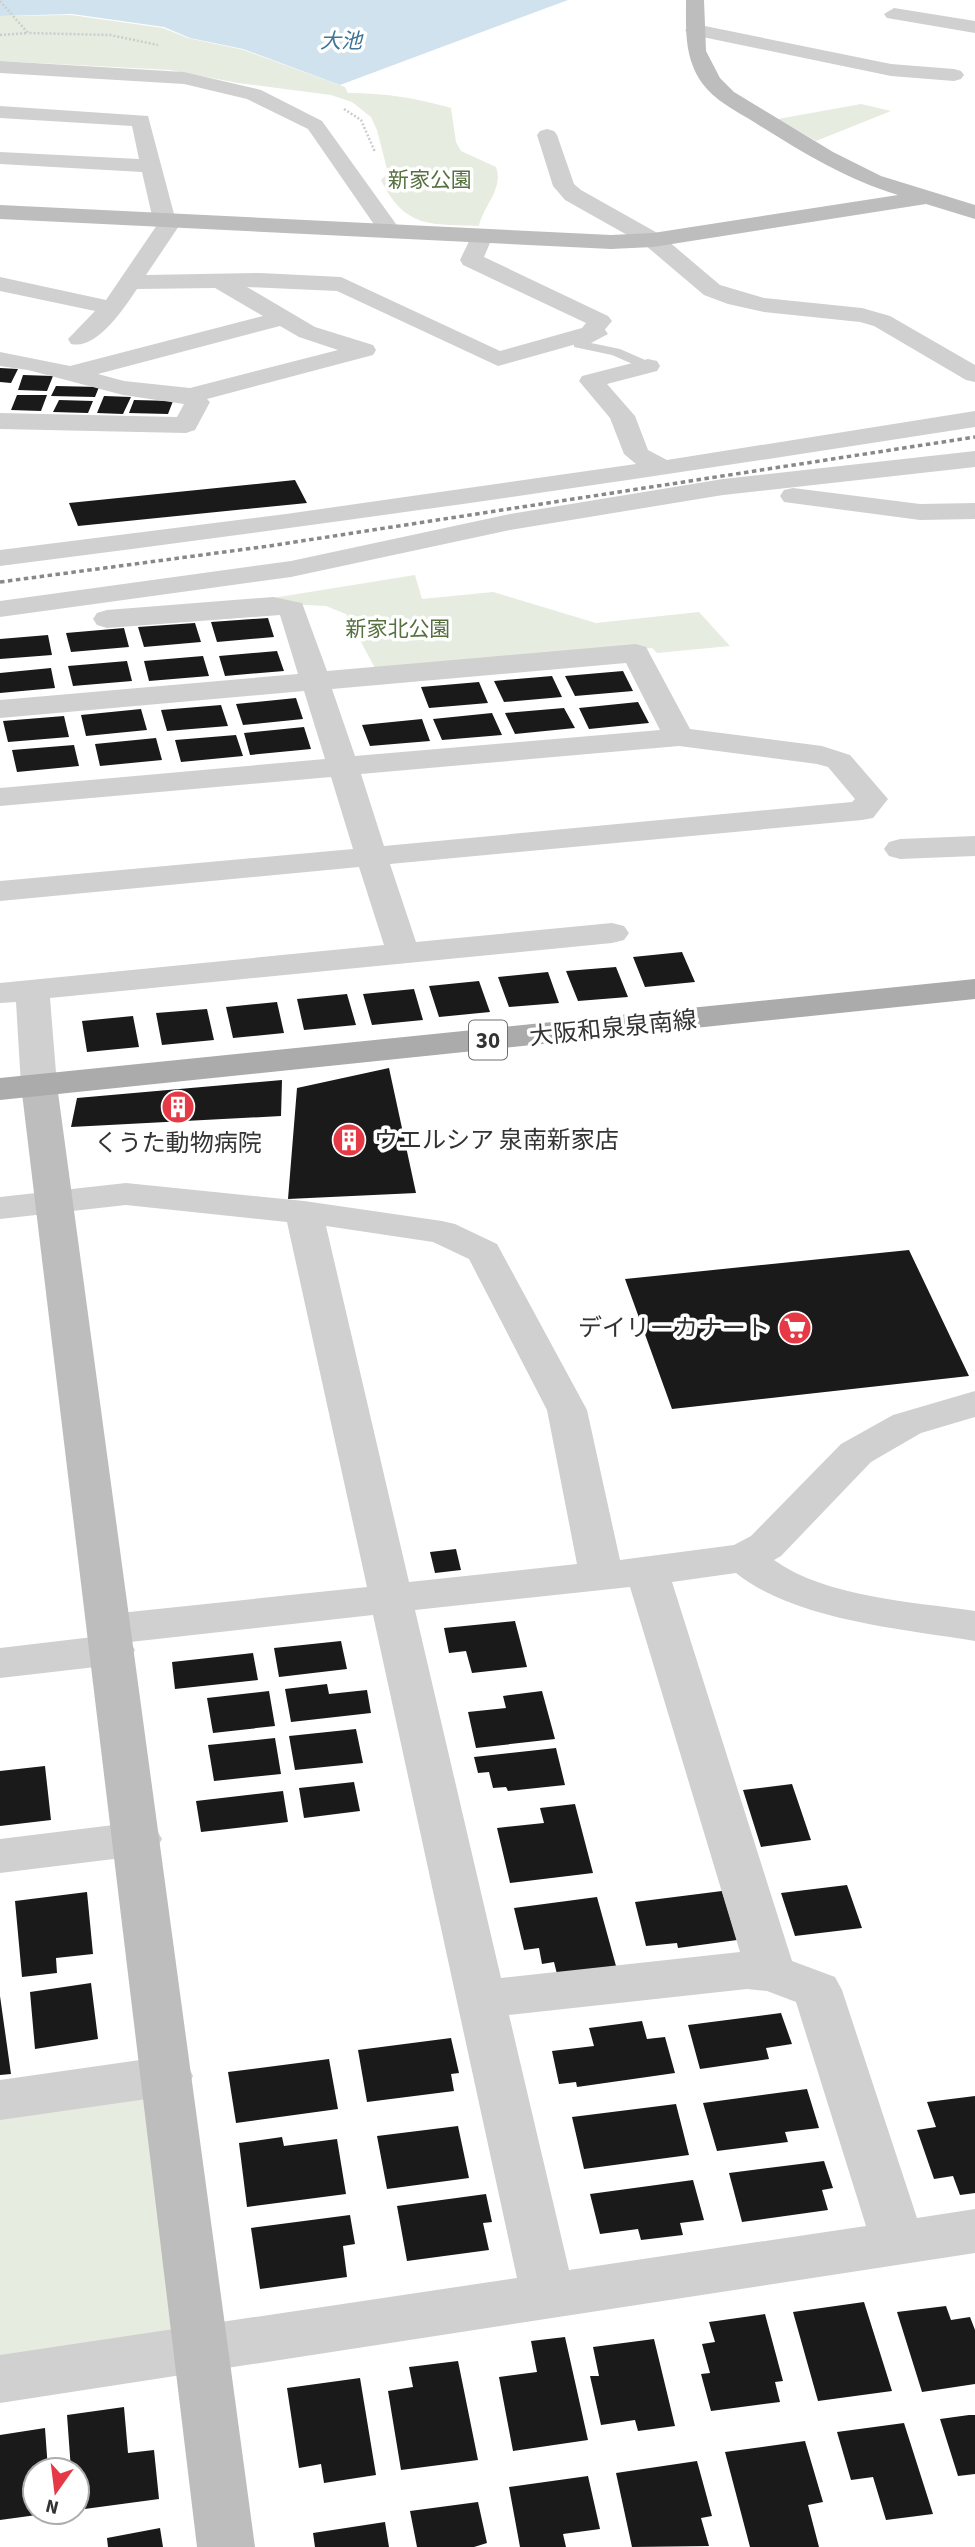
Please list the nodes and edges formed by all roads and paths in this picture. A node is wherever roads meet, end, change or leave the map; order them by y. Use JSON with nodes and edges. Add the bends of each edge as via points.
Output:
{"nodes":[{"id":1,"x":695,"y":0,"type":"edge"},
{"id":2,"x":0,"y":1,"type":"edge"},
{"id":3,"x":894,"y":14,"type":"dead end"},
{"id":4,"x":20,"y":23,"type":"dead end"},
{"id":5,"x":695,"y":30,"type":"junction"},
{"id":6,"x":29,"y":33,"type":"dead end"},
{"id":7,"x":0,"y":35,"type":"edge"},
{"id":8,"x":971,"y":41,"type":"edge"},
{"id":9,"x":0,"y":67,"type":"edge"},
{"id":10,"x":0,"y":112,"type":"edge"},
{"id":11,"x":547,"y":135,"type":"dead end"},
{"id":12,"x":0,"y":158,"type":"edge"},
{"id":13,"x":149,"y":166,"type":"junction"},
{"id":14,"x":924,"y":198,"type":"junction"},
{"id":15,"x":0,"y":212,"type":"edge"},
{"id":16,"x":975,"y":212,"type":"edge"},
{"id":17,"x":168,"y":220,"type":"junction"},
{"id":18,"x":390,"y":231,"type":"junction"},
{"id":19,"x":482,"y":236,"type":"junction"},
{"id":20,"x":653,"y":240,"type":"junction"},
{"id":21,"x":220,"y":281,"type":"junction"},
{"id":22,"x":132,"y":282,"type":"junction"},
{"id":23,"x":0,"y":284,"type":"edge"},
{"id":24,"x":112,"y":308,"type":"junction"},
{"id":25,"x":284,"y":318,"type":"junction"},
{"id":26,"x":596,"y":326,"type":"junction"},
{"id":27,"x":80,"y":339,"type":"dead end"},
{"id":28,"x":0,"y":359,"type":"edge"},
{"id":29,"x":648,"y":366,"type":"joint"},
{"id":30,"x":70,"y":374,"type":"junction"},
{"id":31,"x":975,"y":375,"type":"edge"},
{"id":32,"x":190,"y":396,"type":"junction"},
{"id":33,"x":975,"y":419,"type":"edge"},
{"id":34,"x":0,"y":421,"type":"edge"},
{"id":35,"x":975,"y":459,"type":"edge"},
{"id":36,"x":663,"y":468,"type":"junction"},
{"id":37,"x":723,"y":487,"type":"junction"},
{"id":38,"x":975,"y":511,"type":"edge"},
{"id":39,"x":0,"y":539,"type":"edge"},
{"id":40,"x":46,"y":553,"type":"junction"},
{"id":41,"x":0,"y":558,"type":"edge"},
{"id":42,"x":0,"y":609,"type":"edge"},
{"id":43,"x":0,"y":628,"type":"edge"},
{"id":44,"x":316,"y":682,"type":"junction"},
{"id":45,"x":0,"y":709,"type":"edge"},
{"id":46,"x":678,"y":737,"type":"junction"},
{"id":47,"x":343,"y":766,"type":"junction"},
{"id":48,"x":0,"y":797,"type":"edge"},
{"id":49,"x":975,"y":846,"type":"edge"},
{"id":50,"x":900,"y":849,"type":"dead end"},
{"id":51,"x":373,"y":856,"type":"junction"},
{"id":52,"x":0,"y":891,"type":"edge"},
{"id":53,"x":612,"y":933,"type":"dead end"},
{"id":54,"x":403,"y":953,"type":"junction"},
{"id":55,"x":975,"y":989,"type":"edge"},
{"id":56,"x":16,"y":991,"type":"edge"},
{"id":57,"x":20,"y":1087,"type":"edge"},
{"id":58,"x":56,"y":1202,"type":"junction"},
{"id":59,"x":0,"y":1208,"type":"edge"},
{"id":60,"x":304,"y":1212,"type":"junction"},
{"id":61,"x":975,"y":1404,"type":"edge"},
{"id":62,"x":744,"y":1558,"type":"junction"},
{"id":63,"x":647,"y":1571,"type":"junction"},
{"id":64,"x":601,"y":1574,"type":"junction"},
{"id":65,"x":390,"y":1599,"type":"junction"},
{"id":66,"x":975,"y":1626,"type":"edge"},
{"id":67,"x":112,"y":1639,"type":"junction"},
{"id":68,"x":0,"y":1663,"type":"edge"},
{"id":69,"x":138,"y":1839,"type":"junction"},
{"id":70,"x":0,"y":1856,"type":"edge"},
{"id":71,"x":771,"y":1973,"type":"junction"},
{"id":72,"x":481,"y":1999,"type":"junction"},
{"id":73,"x":168,"y":2076,"type":"junction"},
{"id":74,"x":0,"y":2100,"type":"edge"},
{"id":75,"x":975,"y":2231,"type":"edge"},
{"id":76,"x":898,"y":2243,"type":"junction"},
{"id":77,"x":548,"y":2297,"type":"junction"},
{"id":78,"x":203,"y":2350,"type":"junction"},
{"id":79,"x":0,"y":2379,"type":"edge"},
{"id":80,"x":226,"y":2547,"type":"edge"}],
"edges":[{"from":1,"to":5,"type":"street"},
{"from":2,"to":4,"type":"path"},
{"from":3,"to":8,"type":"street"},
{"from":5,"to":8,"type":"street","via":[[950,83]]},
{"from":5,"to":14,"type":"street","via":[[701,64],[727,96],[825,157],[873,181]]},
{"from":6,"to":7,"type":"path"},
{"from":9,"to":18,"type":"street","via":[[184,78],[254,94],[315,125]]},
{"from":10,"to":13,"type":"street","via":[[141,121]]},
{"from":11,"to":20,"type":"street","via":[[564,186],[573,195]]},
{"from":12,"to":13,"type":"street"},
{"from":13,"to":17,"type":"street"},
{"from":14,"to":16,"type":"street"},
{"from":14,"to":20,"type":"street"},
{"from":15,"to":17,"type":"street"},
{"from":17,"to":18,"type":"street"},
{"from":17,"to":22,"type":"street"},
{"from":18,"to":19,"type":"street"},
{"from":19,"to":20,"type":"street"},
{"from":19,"to":26,"type":"street","via":[[471,260],[600,321]]},
{"from":20,"to":31,"type":"street","via":[[712,290],[764,305],[882,321]]},
{"from":21,"to":22,"type":"street"},
{"from":21,"to":25,"type":"street"},
{"from":21,"to":26,"type":"street","via":[[341,284],[498,359],[590,332]]},
{"from":22,"to":24,"type":"street"},
{"from":23,"to":24,"type":"street"},
{"from":24,"to":27,"type":"street"},
{"from":25,"to":30,"type":"street"},
{"from":25,"to":32,"type":"street","via":[[307,332],[365,350]]},
{"from":26,"to":29,"type":"lane","via":[[602,334],[578,344],[616,352]]},
{"from":28,"to":30,"type":"street"},
{"from":29,"to":36,"type":"street","via":[[591,381],[622,416],[638,454]]},
{"from":30,"to":32,"type":"street","via":[[123,388]]},
{"from":32,"to":34,"type":"street","via":[[197,402],[186,425]]},
{"from":33,"to":36,"type":"street"},
{"from":35,"to":37,"type":"street"},
{"from":36,"to":40,"type":"street"},
{"from":37,"to":38,"type":"street","via":[[920,512]]},
{"from":37,"to":42,"type":"street","via":[[510,522],[291,569]]},
{"from":39,"to":40,"type":"street"},
{"from":40,"to":41,"type":"street"},
{"from":43,"to":44,"type":"street","via":[[273,605],[292,609]]},
{"from":44,"to":45,"type":"street"},
{"from":44,"to":46,"type":"street","via":[[636,653]]},
{"from":44,"to":47,"type":"street"},
{"from":46,"to":47,"type":"street"},
{"from":46,"to":51,"type":"street","via":[[822,755],[839,761],[872,799],[863,810]]},
{"from":47,"to":48,"type":"street"},
{"from":47,"to":51,"type":"street"},
{"from":49,"to":50,"type":"street"},
{"from":51,"to":52,"type":"street"},
{"from":51,"to":54,"type":"street"},
{"from":53,"to":54,"type":"street"},
{"from":54,"to":56,"type":"street"},
{"from":55,"to":57,"type":"main road","name":"大阪和泉泉南線","number":"30"},
{"from":56,"to":57,"type":"street"},
{"from":57,"to":58,"type":"street"},
{"from":58,"to":59,"type":"street"},
{"from":58,"to":60,"type":"street","via":[[126,1194]]},
{"from":58,"to":67,"type":"street"},
{"from":60,"to":64,"type":"street","via":[[442,1232],[484,1252],[567,1410]]},
{"from":60,"to":65,"type":"street"},
{"from":61,"to":62,"type":"street","via":[[907,1424],[856,1452],[766,1546]]},
{"from":62,"to":63,"type":"street"},
{"from":62,"to":66,"type":"street","via":[[771,1577],[808,1592]]},
{"from":63,"to":64,"type":"street"},
{"from":63,"to":71,"type":"street"},
{"from":64,"to":65,"type":"street"},
{"from":65,"to":67,"type":"street"},
{"from":65,"to":72,"type":"street"},
{"from":67,"to":68,"type":"street"},
{"from":67,"to":69,"type":"street"},
{"from":69,"to":70,"type":"street"},
{"from":69,"to":73,"type":"street"},
{"from":71,"to":72,"type":"street","via":[[747,1970]]},
{"from":71,"to":76,"type":"street","via":[[817,1990]]},
{"from":72,"to":77,"type":"street"},
{"from":73,"to":74,"type":"street"},
{"from":73,"to":78,"type":"street"},
{"from":75,"to":76,"type":"street"},
{"from":76,"to":77,"type":"street"},
{"from":77,"to":78,"type":"street"},
{"from":78,"to":79,"type":"street"},
{"from":78,"to":80,"type":"street"}]}
